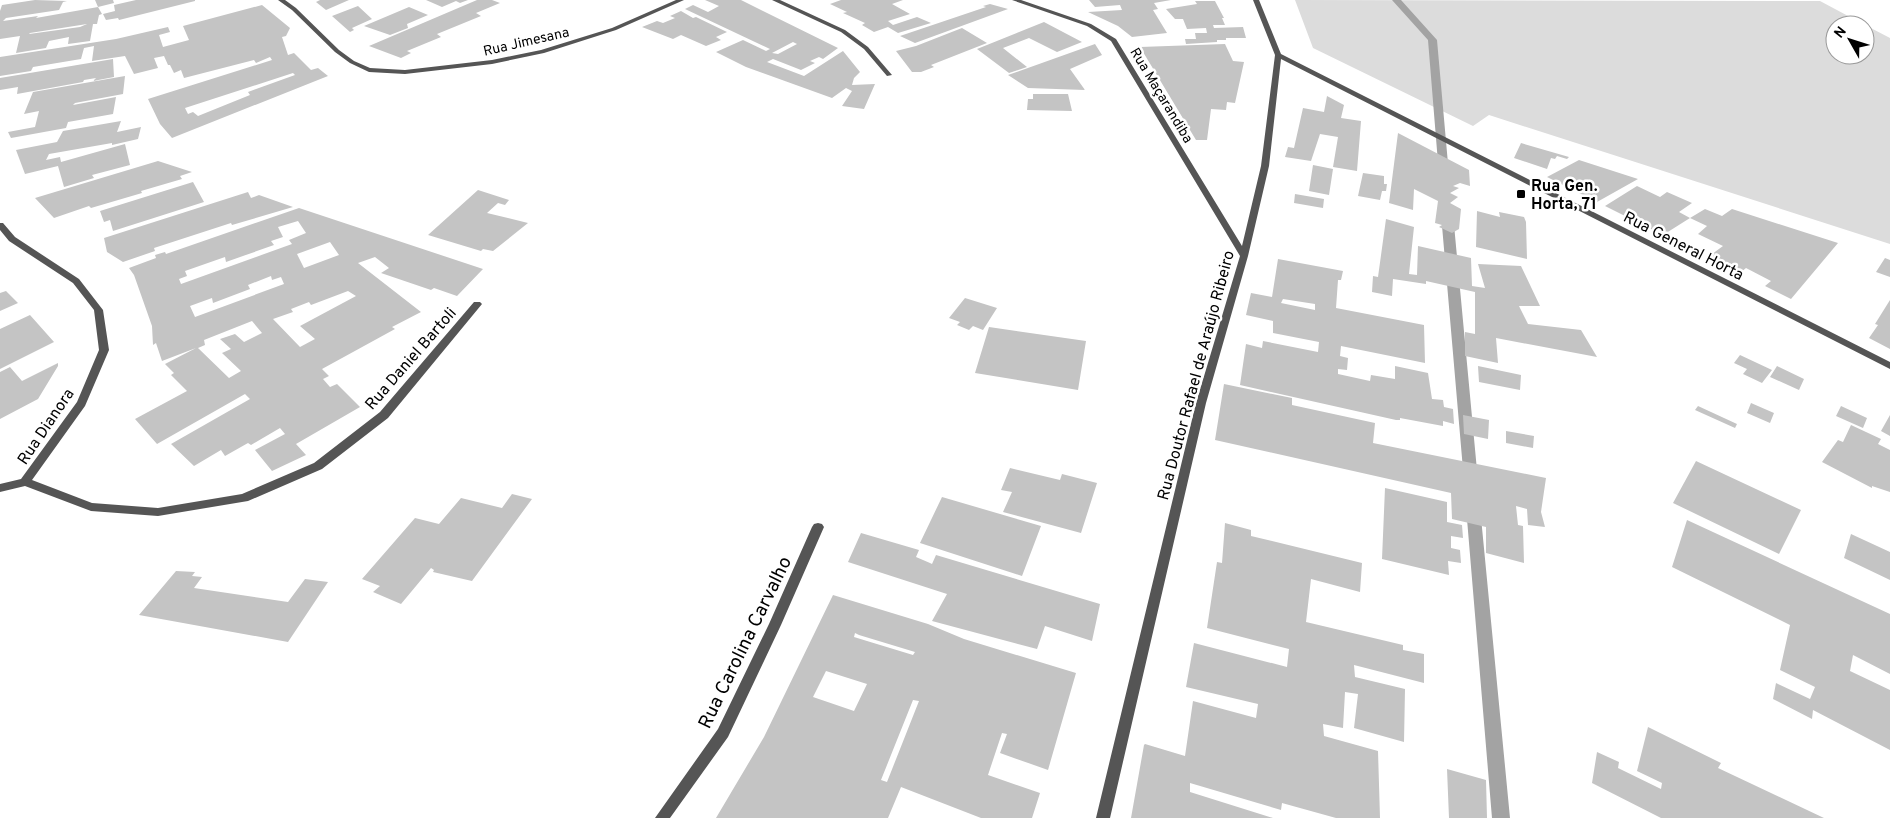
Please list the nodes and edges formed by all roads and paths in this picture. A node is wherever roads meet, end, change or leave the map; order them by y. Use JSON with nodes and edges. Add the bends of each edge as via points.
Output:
{"nodes":[{"id":1,"x":282,"y":0,"type":"edge"},
{"id":2,"x":681,"y":0,"type":"edge"},
{"id":3,"x":775,"y":0,"type":"edge"},
{"id":4,"x":1015,"y":0,"type":"edge"},
{"id":5,"x":1256,"y":0,"type":"edge"},
{"id":6,"x":1278,"y":55,"type":"junction"},
{"id":7,"x":889,"y":75,"type":"dead end"},
{"id":8,"x":0,"y":225,"type":"edge"},
{"id":9,"x":1244,"y":256,"type":"junction"},
{"id":10,"x":477,"y":304,"type":"dead end"},
{"id":11,"x":1890,"y":366,"type":"edge"},
{"id":12,"x":25,"y":482,"type":"junction"},
{"id":13,"x":0,"y":488,"type":"edge"},
{"id":14,"x":818,"y":527,"type":"dead end"},
{"id":15,"x":662,"y":818,"type":"edge"},
{"id":16,"x":1103,"y":818,"type":"edge"}],
"edges":[{"from":1,"to":2,"type":"street","name":"Rua Jimesana","via":[[352,62],[369,70],[405,72],[492,62],[542,52],[614,29]]},
{"from":3,"to":7,"type":"street","via":[[856,39]]},
{"from":4,"to":9,"type":"street","name":"Rua Maçarandiba","via":[[1089,25],[1114,40]]},
{"from":5,"to":6,"type":"street","name":"Rua Doutor Rafael de Araújo Ribeiro"},
{"from":6,"to":9,"type":"street","name":"Rua Doutor Rafael de Araújo Ribeiro","via":[[1265,166]]},
{"from":6,"to":11,"type":"street","name":"Rua General Horta"},
{"from":8,"to":12,"type":"street","name":"Rua Dianora","via":[[12,239],[76,281],[98,310],[104,350],[81,403]]},
{"from":9,"to":16,"type":"street","name":"Rua Doutor Rafael de Araújo Ribeiro","via":[[1201,403]]},
{"from":10,"to":12,"type":"street","name":"Rua Daniel Bartoli","via":[[384,415],[318,466],[244,498],[158,512],[129,510],[91,507]]},
{"from":12,"to":13,"type":"street"},
{"from":14,"to":15,"type":"street","name":"Rua Carolina Carvalho","via":[[723,733]]}]}
